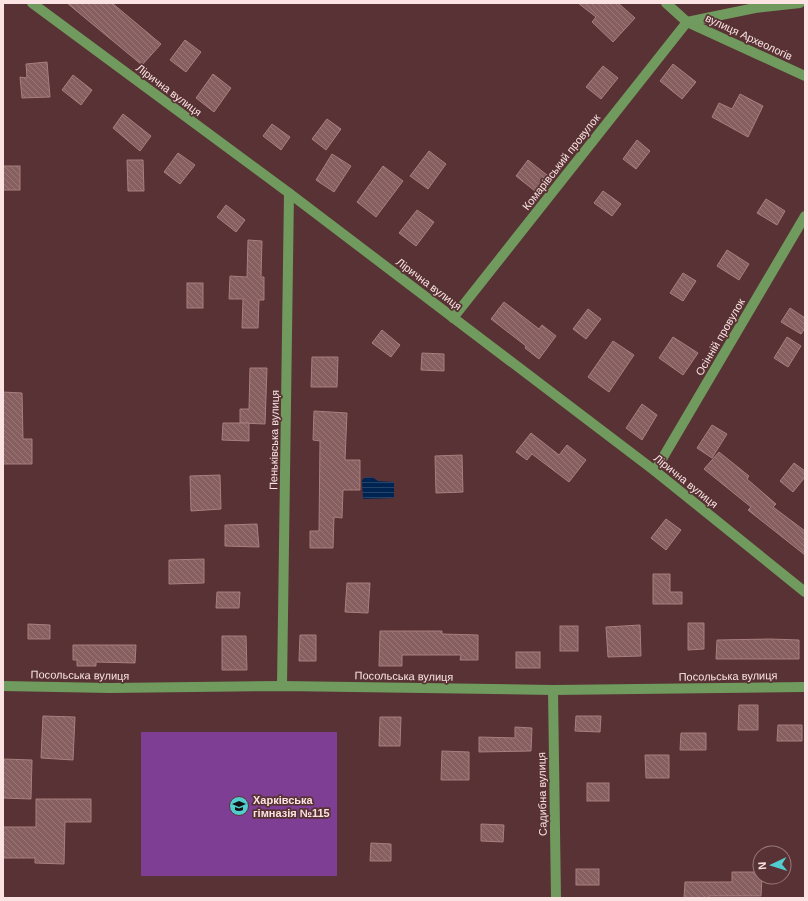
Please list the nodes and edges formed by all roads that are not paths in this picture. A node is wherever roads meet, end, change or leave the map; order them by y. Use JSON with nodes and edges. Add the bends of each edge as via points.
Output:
{"nodes":[{"id":1,"x":32,"y":3,"type":"edge"},
{"id":2,"x":666,"y":3,"type":"edge"},
{"id":3,"x":800,"y":3,"type":"edge"},
{"id":4,"x":688,"y":22,"type":"junction"},
{"id":5,"x":805,"y":76,"type":"edge"},
{"id":6,"x":289,"y":193,"type":"junction"},
{"id":7,"x":805,"y":216,"type":"edge"},
{"id":8,"x":453,"y":318,"type":"junction"},
{"id":9,"x":655,"y":471,"type":"junction"},
{"id":10,"x":805,"y":592,"type":"edge"},
{"id":11,"x":3,"y":686,"type":"edge"},
{"id":12,"x":282,"y":686,"type":"junction"},
{"id":13,"x":805,"y":687,"type":"edge"},
{"id":14,"x":552,"y":690,"type":"junction"},
{"id":15,"x":556,"y":898,"type":"edge"}],
"edges":[{"from":1,"to":6,"type":"street","name":"Лірична вулиця"},
{"from":2,"to":4,"type":"street","name":"вулиця Археологів"},
{"from":3,"to":4,"type":"street","via":[[755,8]]},
{"from":4,"to":5,"type":"street","name":"вулиця Археологів"},
{"from":4,"to":8,"type":"street","name":"Комарівський провулок"},
{"from":6,"to":8,"type":"street","name":"Лірична вулиця"},
{"from":6,"to":12,"type":"street","name":"Пеньківська вулиця"},
{"from":7,"to":9,"type":"street","name":"Осінній провулок"},
{"from":8,"to":9,"type":"street","name":"Лірична вулиця"},
{"from":9,"to":10,"type":"street","name":"Лірична вулиця"},
{"from":11,"to":12,"type":"street","name":"Посольська вулиця"},
{"from":12,"to":14,"type":"street","name":"Посольська вулиця"},
{"from":13,"to":14,"type":"street","name":"Посольська вулиця"},
{"from":14,"to":15,"type":"street","name":"Садибна вулиця"}]}
